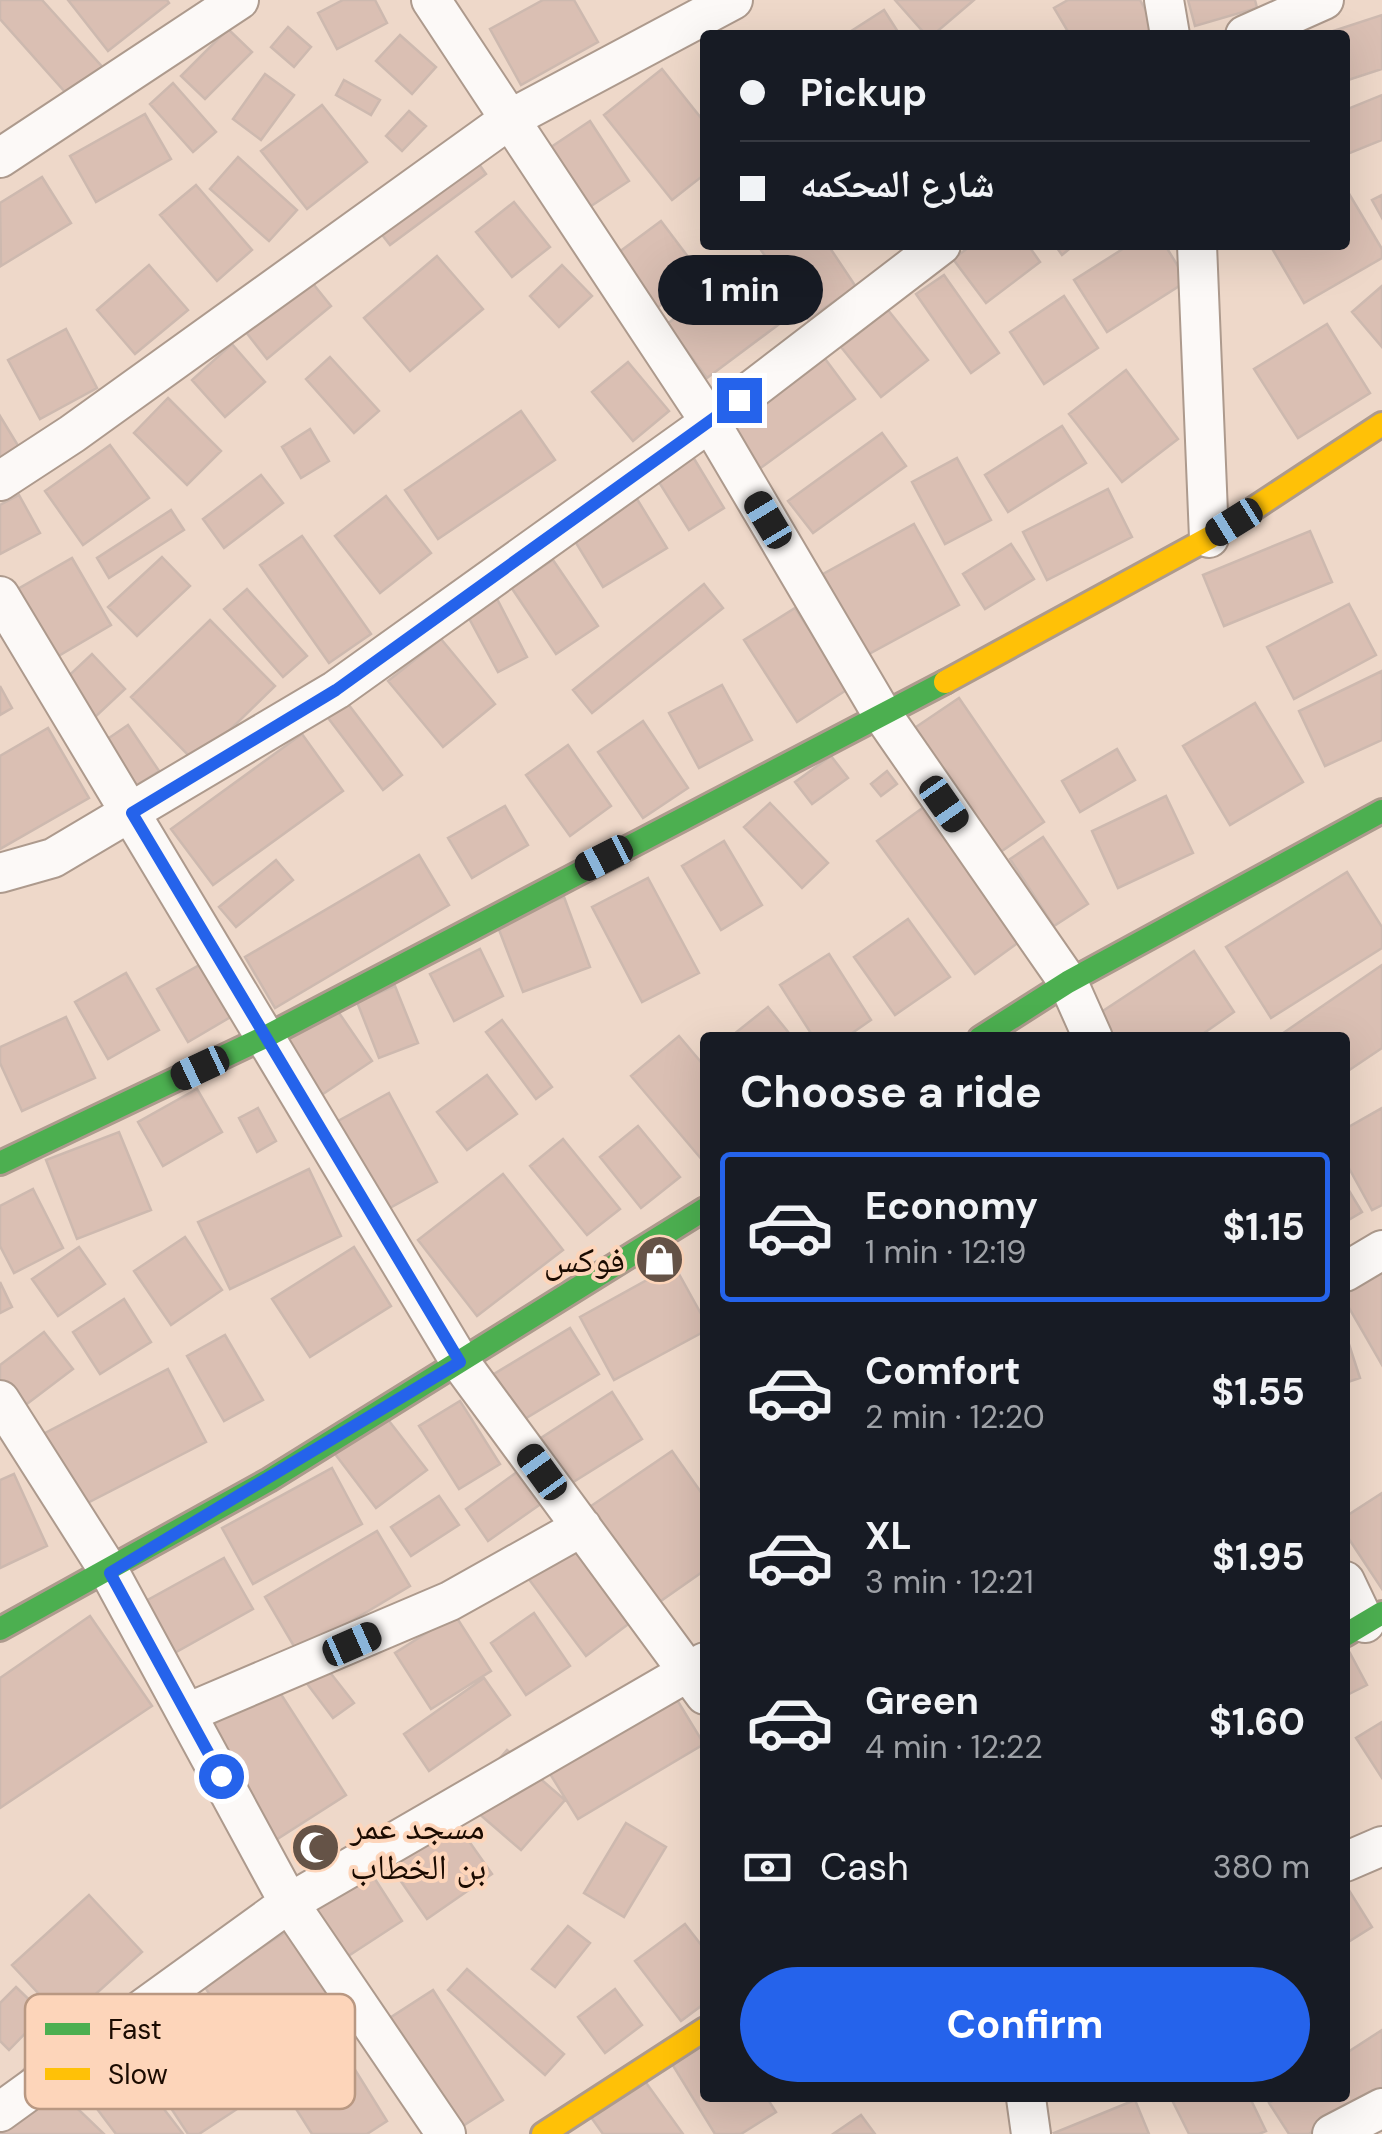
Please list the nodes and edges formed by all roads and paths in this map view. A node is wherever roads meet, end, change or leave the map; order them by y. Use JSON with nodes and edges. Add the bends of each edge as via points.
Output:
{"nodes":[{"id":1,"x":240,"y":0,"type":"edge"},
{"id":2,"x":431,"y":0,"type":"edge"},
{"id":3,"x":733,"y":0,"type":"edge"},
{"id":4,"x":1164,"y":0,"type":"edge"},
{"id":5,"x":1324,"y":0,"type":"edge"},
{"id":6,"x":1169,"y":30,"type":"edge"},
{"id":7,"x":1256,"y":30,"type":"edge"},
{"id":8,"x":510,"y":119,"type":"junction"},
{"id":9,"x":0,"y":158,"type":"edge"},
{"id":10,"x":935,"y":250,"type":"edge"},
{"id":11,"x":1197,"y":250,"type":"edge"},
{"id":12,"x":710,"y":422,"type":"junction"},
{"id":13,"x":1382,"y":424,"type":"edge"},
{"id":14,"x":0,"y":480,"type":"edge"},
{"id":15,"x":1209,"y":538,"type":"junction"},
{"id":16,"x":0,"y":596,"type":"edge"},
{"id":17,"x":882,"y":714,"type":"junction"},
{"id":18,"x":1382,"y":811,"type":"edge"},
{"id":19,"x":132,"y":813,"type":"junction"},
{"id":20,"x":0,"y":873,"type":"edge"},
{"id":21,"x":1068,"y":982,"type":"junction"},
{"id":22,"x":989,"y":1032,"type":"edge"},
{"id":23,"x":1090,"y":1032,"type":"edge"},
{"id":24,"x":266,"y":1036,"type":"junction"},
{"id":25,"x":0,"y":1163,"type":"edge"},
{"id":26,"x":700,"y":1212,"type":"edge"},
{"id":27,"x":1382,"y":1250,"type":"edge"},
{"id":28,"x":1350,"y":1269,"type":"edge"},
{"id":29,"x":460,"y":1362,"type":"junction"},
{"id":30,"x":0,"y":1400,"type":"edge"},
{"id":31,"x":582,"y":1527,"type":"junction"},
{"id":32,"x":110,"y":1573,"type":"junction"},
{"id":33,"x":1350,"y":1592,"type":"edge"},
{"id":34,"x":1364,"y":1624,"type":"edge"},
{"id":35,"x":0,"y":1629,"type":"edge"},
{"id":36,"x":700,"y":1676,"type":"edge"},
{"id":37,"x":186,"y":1713,"type":"junction"},
{"id":38,"x":1382,"y":1846,"type":"edge"},
{"id":39,"x":1350,"y":1860,"type":"edge"},
{"id":40,"x":289,"y":1903,"type":"junction"},
{"id":41,"x":163,"y":1994,"type":"edge"},
{"id":42,"x":351,"y":1994,"type":"edge"},
{"id":43,"x":355,"y":2000,"type":"edge"},
{"id":44,"x":700,"y":2032,"type":"edge"},
{"id":45,"x":25,"y":2094,"type":"edge"},
{"id":46,"x":1027,"y":2102,"type":"edge"},
{"id":47,"x":1382,"y":2108,"type":"edge"},
{"id":48,"x":0,"y":2112,"type":"edge"},
{"id":49,"x":446,"y":2134,"type":"edge"},
{"id":50,"x":543,"y":2134,"type":"edge"},
{"id":51,"x":1031,"y":2134,"type":"edge"},
{"id":52,"x":1332,"y":2134,"type":"edge"}],
"edges":[{"from":1,"to":9,"type":"street"},
{"from":2,"to":8,"type":"street"},
{"from":3,"to":8,"type":"street"},
{"from":4,"to":6,"type":"street"},
{"from":5,"to":7,"type":"street"},
{"from":8,"to":12,"type":"street"},
{"from":8,"to":14,"type":"street"},
{"from":10,"to":12,"type":"street"},
{"from":11,"to":15,"type":"street"},
{"from":12,"to":17,"type":"street"},
{"from":12,"to":19,"type":"street","via":[[336,690]]},
{"from":13,"to":15,"type":"street"},
{"from":15,"to":17,"type":"street"},
{"from":16,"to":19,"type":"street"},
{"from":17,"to":21,"type":"street"},
{"from":17,"to":24,"type":"street"},
{"from":18,"to":21,"type":"street"},
{"from":19,"to":20,"type":"street","via":[[53,858]]},
{"from":19,"to":24,"type":"street"},
{"from":21,"to":22,"type":"street"},
{"from":21,"to":23,"type":"street"},
{"from":24,"to":25,"type":"street"},
{"from":24,"to":29,"type":"street"},
{"from":26,"to":29,"type":"street"},
{"from":27,"to":28,"type":"street"},
{"from":29,"to":31,"type":"street"},
{"from":29,"to":32,"type":"street"},
{"from":30,"to":32,"type":"street"},
{"from":31,"to":36,"type":"street"},
{"from":31,"to":37,"type":"street","via":[[450,1601]]},
{"from":32,"to":35,"type":"street"},
{"from":32,"to":37,"type":"street"},
{"from":33,"to":34,"type":"street"},
{"from":36,"to":40,"type":"street"},
{"from":37,"to":40,"type":"street"},
{"from":38,"to":39,"type":"street"},
{"from":40,"to":41,"type":"street"},
{"from":40,"to":42,"type":"street"},
{"from":43,"to":49,"type":"street"},
{"from":44,"to":50,"type":"street"},
{"from":45,"to":48,"type":"street"},
{"from":46,"to":51,"type":"street"},
{"from":47,"to":52,"type":"street"}]}
